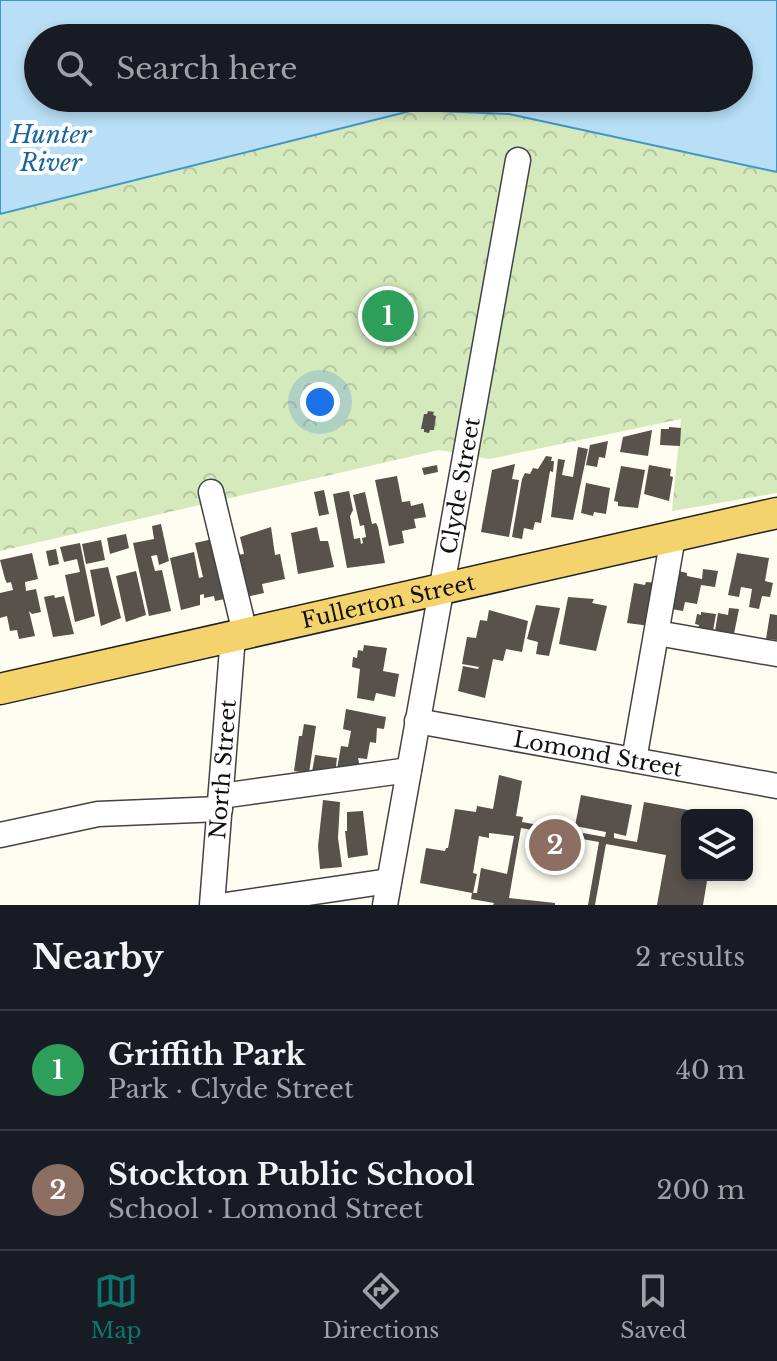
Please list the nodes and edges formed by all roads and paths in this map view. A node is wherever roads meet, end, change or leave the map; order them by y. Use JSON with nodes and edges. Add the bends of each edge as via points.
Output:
{"nodes":[{"id":1,"x":518,"y":160,"type":"dead end"},
{"id":2,"x":211,"y":492,"type":"dead end"},
{"id":3,"x":777,"y":513,"type":"edge"},
{"id":4,"x":673,"y":537,"type":"junction"},
{"id":5,"x":441,"y":589,"type":"junction"},
{"id":6,"x":657,"y":633,"type":"junction"},
{"id":7,"x":239,"y":634,"type":"junction"},
{"id":8,"x":777,"y":654,"type":"edge"},
{"id":9,"x":0,"y":689,"type":"edge"},
{"id":10,"x":417,"y":721,"type":"junction"},
{"id":11,"x":634,"y":760,"type":"junction"},
{"id":12,"x":409,"y":770,"type":"junction"},
{"id":13,"x":777,"y":786,"type":"edge"},
{"id":14,"x":220,"y":802,"type":"junction"},
{"id":15,"x":0,"y":835,"type":"edge"},
{"id":16,"x":387,"y":893,"type":"edge"},
{"id":17,"x":212,"y":905,"type":"edge"},
{"id":18,"x":226,"y":905,"type":"edge"}],
"edges":[{"from":1,"to":5,"type":"street","name":"Clyde Street"},
{"from":2,"to":7,"type":"street","name":"North Street"},
{"from":3,"to":4,"type":"main road","name":"Fullerton Street"},
{"from":4,"to":5,"type":"main road","name":"Fullerton Street"},
{"from":4,"to":6,"type":"street"},
{"from":5,"to":7,"type":"main road","name":"Fullerton Street"},
{"from":5,"to":10,"type":"street","name":"Clyde Street"},
{"from":6,"to":8,"type":"street"},
{"from":6,"to":11,"type":"street"},
{"from":7,"to":9,"type":"main road","name":"Fullerton Street"},
{"from":7,"to":14,"type":"street","name":"North Street"},
{"from":10,"to":11,"type":"street","name":"Lomond Street"},
{"from":10,"to":12,"type":"street","name":"Clyde Street"},
{"from":11,"to":13,"type":"street","name":"Lomond Street"},
{"from":12,"to":14,"type":"street"},
{"from":12,"to":16,"type":"street","name":"Clyde Street"},
{"from":14,"to":15,"type":"street","via":[[98,814]]},
{"from":14,"to":17,"type":"street","name":"North Street"},
{"from":16,"to":18,"type":"street"}]}
